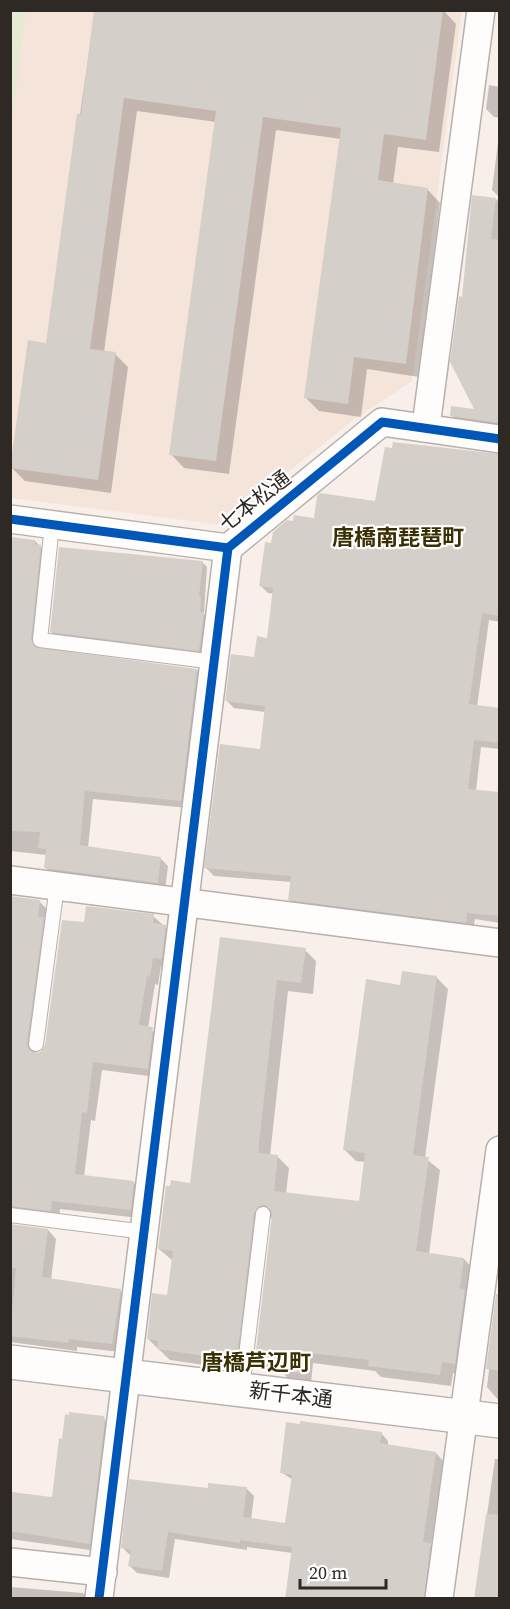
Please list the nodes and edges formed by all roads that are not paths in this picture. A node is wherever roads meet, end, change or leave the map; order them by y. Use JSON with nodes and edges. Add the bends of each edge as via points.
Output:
{"nodes":[{"id":1,"x":481,"y":10,"type":"edge"},
{"id":2,"x":426,"y":426,"type":"junction"},
{"id":3,"x":500,"y":438,"type":"edge"},
{"id":4,"x":10,"y":519,"type":"edge"},
{"id":5,"x":52,"y":525,"type":"junction"},
{"id":6,"x":228,"y":548,"type":"junction"},
{"id":7,"x":215,"y":662,"type":"junction"},
{"id":8,"x":10,"y":880,"type":"edge"},
{"id":9,"x":57,"y":886,"type":"junction"},
{"id":10,"x":186,"y":902,"type":"junction"},
{"id":11,"x":500,"y":943,"type":"edge"},
{"id":12,"x":36,"y":1044,"type":"dead end"},
{"id":13,"x":500,"y":1150,"type":"edge"},
{"id":14,"x":263,"y":1214,"type":"dead end"},
{"id":15,"x":10,"y":1215,"type":"edge"},
{"id":16,"x":145,"y":1232,"type":"junction"},
{"id":17,"x":10,"y":1362,"type":"edge"},
{"id":18,"x":127,"y":1376,"type":"junction"},
{"id":19,"x":242,"y":1389,"type":"junction"},
{"id":20,"x":465,"y":1416,"type":"junction"},
{"id":21,"x":500,"y":1421,"type":"edge"},
{"id":22,"x":10,"y":1562,"type":"edge"},
{"id":23,"x":103,"y":1572,"type":"junction"},
{"id":24,"x":99,"y":1599,"type":"edge"},
{"id":25,"x":439,"y":1599,"type":"edge"}],
"edges":[{"from":1,"to":2,"type":"street"},
{"from":2,"to":3,"type":"street","name":"七本松通"},
{"from":2,"to":6,"type":"street","name":"七本松通","via":[[382,422]]},
{"from":4,"to":5,"type":"street","name":"七本松通"},
{"from":5,"to":6,"type":"street","name":"七本松通"},
{"from":5,"to":7,"type":"lane","via":[[40,639]]},
{"from":6,"to":7,"type":"street"},
{"from":7,"to":10,"type":"street"},
{"from":8,"to":9,"type":"street"},
{"from":9,"to":10,"type":"street"},
{"from":9,"to":12,"type":"lane"},
{"from":10,"to":11,"type":"street"},
{"from":10,"to":16,"type":"street"},
{"from":13,"to":20,"type":"street"},
{"from":14,"to":19,"type":"lane"},
{"from":15,"to":16,"type":"lane"},
{"from":16,"to":18,"type":"street"},
{"from":17,"to":18,"type":"street","name":"新千本通"},
{"from":18,"to":19,"type":"street","name":"新千本通"},
{"from":18,"to":23,"type":"street"},
{"from":19,"to":20,"type":"street","name":"新千本通"},
{"from":20,"to":21,"type":"street","name":"新千本通"},
{"from":20,"to":25,"type":"street"},
{"from":22,"to":23,"type":"street"},
{"from":23,"to":24,"type":"street"}]}
